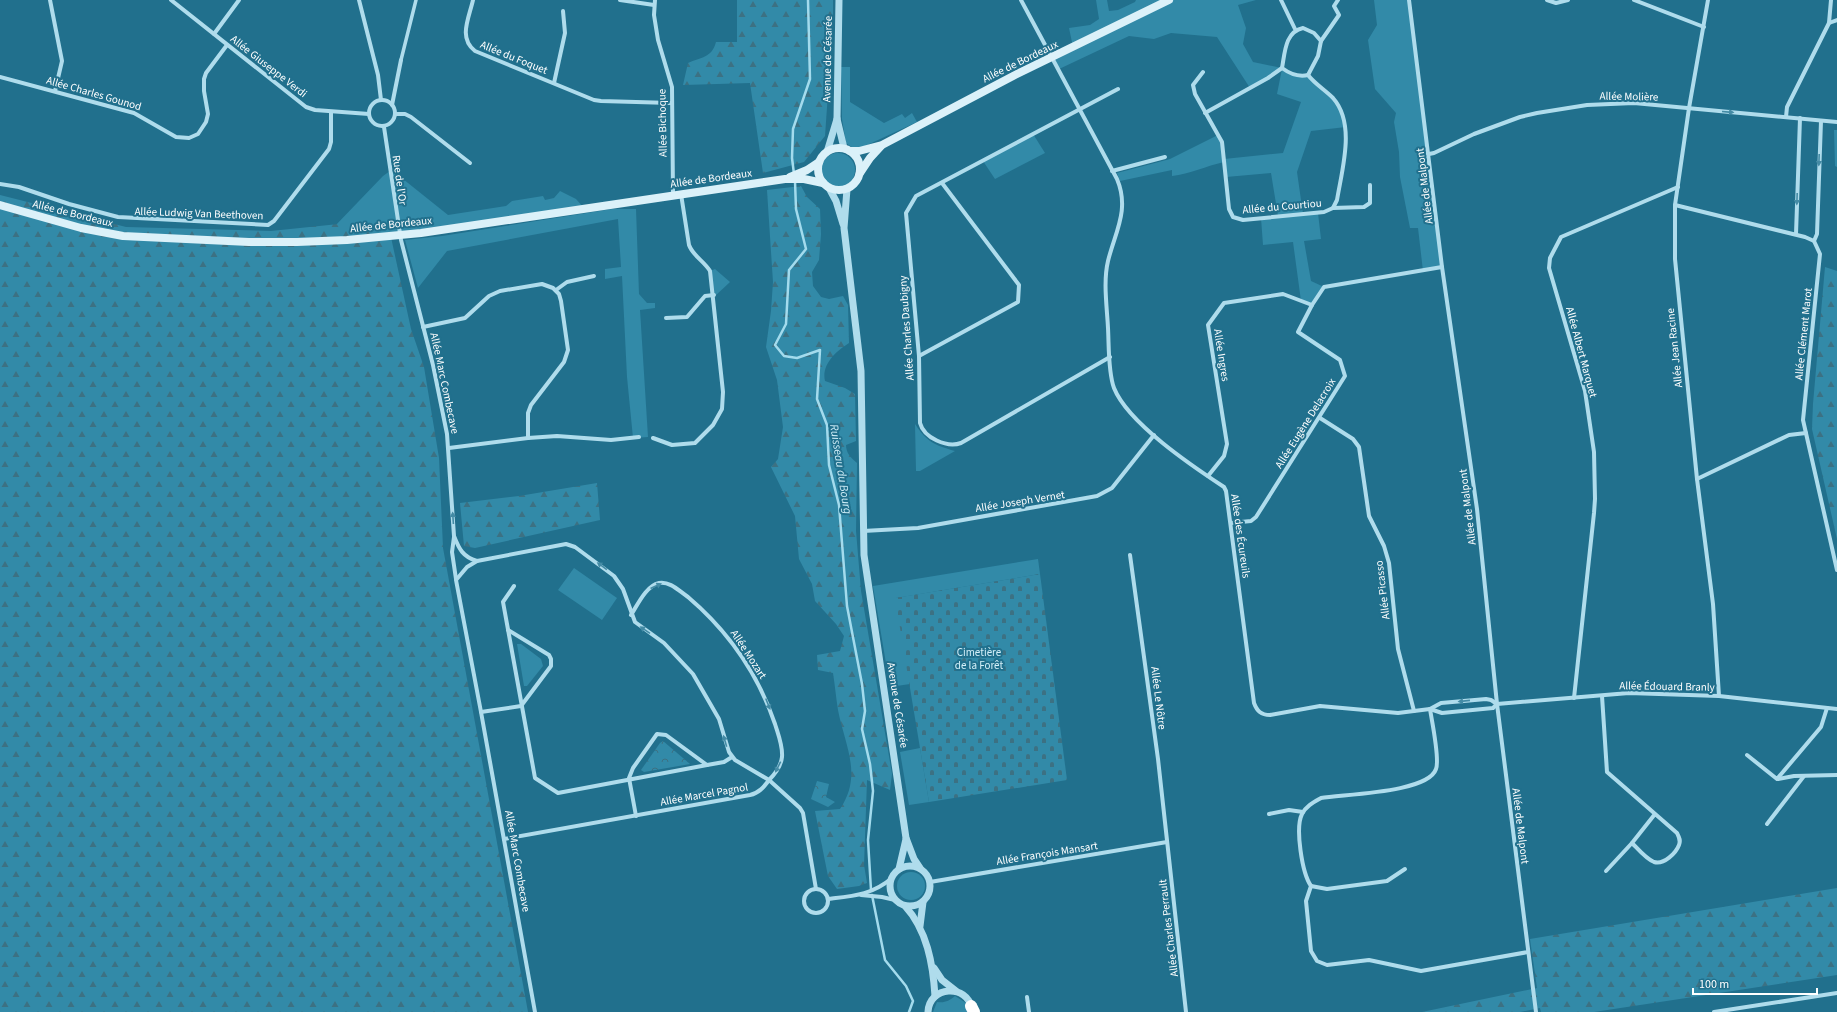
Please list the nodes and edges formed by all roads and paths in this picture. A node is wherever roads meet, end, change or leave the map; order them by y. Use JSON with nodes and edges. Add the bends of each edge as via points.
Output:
{"nodes":[{"id":1,"x":50,"y":0,"type":"edge"},
{"id":2,"x":171,"y":0,"type":"edge"},
{"id":3,"x":239,"y":0,"type":"edge"},
{"id":4,"x":359,"y":0,"type":"edge"},
{"id":5,"x":416,"y":0,"type":"edge"},
{"id":6,"x":473,"y":0,"type":"edge"},
{"id":7,"x":620,"y":0,"type":"edge"},
{"id":8,"x":839,"y":0,"type":"edge"},
{"id":9,"x":1021,"y":0,"type":"edge"},
{"id":10,"x":1169,"y":0,"type":"edge"},
{"id":11,"x":1281,"y":0,"type":"edge"},
{"id":12,"x":1338,"y":0,"type":"edge"},
{"id":13,"x":1408,"y":0,"type":"edge"},
{"id":14,"x":1547,"y":0,"type":"edge"},
{"id":15,"x":1568,"y":0,"type":"edge"},
{"id":16,"x":1634,"y":0,"type":"edge"},
{"id":17,"x":1708,"y":0,"type":"edge"},
{"id":18,"x":1831,"y":0,"type":"edge"},
{"id":19,"x":655,"y":2,"type":"edge"},
{"id":20,"x":563,"y":11,"type":"dead end"},
{"id":21,"x":1837,"y":20,"type":"edge"},
{"id":22,"x":1829,"y":22,"type":"junction"},
{"id":23,"x":1704,"y":27,"type":"junction"},
{"id":24,"x":1295,"y":30,"type":"junction"},
{"id":25,"x":214,"y":34,"type":"junction"},
{"id":26,"x":1322,"y":41,"type":"junction"},
{"id":27,"x":227,"y":45,"type":"junction"},
{"id":28,"x":1051,"y":57,"type":"junction"},
{"id":29,"x":401,"y":60,"type":"joint"},
{"id":30,"x":1282,"y":68,"type":"junction"},
{"id":31,"x":1203,"y":72,"type":"dead end"},
{"id":32,"x":1308,"y":75,"type":"junction"},
{"id":33,"x":0,"y":76,"type":"edge"},
{"id":34,"x":554,"y":83,"type":"junction"},
{"id":35,"x":1118,"y":89,"type":"dead end"},
{"id":36,"x":55,"y":91,"type":"junction"},
{"id":37,"x":381,"y":100,"type":"junction"},
{"id":38,"x":671,"y":103,"type":"junction"},
{"id":39,"x":392,"y":105,"type":"junction"},
{"id":40,"x":1689,"y":108,"type":"junction"},
{"id":41,"x":1079,"y":110,"type":"junction"},
{"id":42,"x":331,"y":112,"type":"junction"},
{"id":43,"x":1205,"y":113,"type":"junction"},
{"id":44,"x":369,"y":114,"type":"junction"},
{"id":45,"x":395,"y":114,"type":"junction"},
{"id":46,"x":1786,"y":117,"type":"junction"},
{"id":47,"x":1800,"y":118,"type":"junction"},
{"id":48,"x":837,"y":119,"type":"junction"},
{"id":49,"x":1821,"y":121,"type":"junction"},
{"id":50,"x":1837,"y":122,"type":"edge"},
{"id":51,"x":384,"y":126,"type":"junction"},
{"id":52,"x":882,"y":145,"type":"junction"},
{"id":53,"x":847,"y":150,"type":"junction"},
{"id":54,"x":827,"y":152,"type":"junction"},
{"id":55,"x":1429,"y":154,"type":"junction"},
{"id":56,"x":1165,"y":157,"type":"dead end"},
{"id":57,"x":818,"y":162,"type":"junction"},
{"id":58,"x":470,"y":163,"type":"dead end"},
{"id":59,"x":1112,"y":171,"type":"junction"},
{"id":60,"x":860,"y":173,"type":"junction"},
{"id":61,"x":802,"y":175,"type":"junction"},
{"id":62,"x":942,"y":183,"type":"junction"},
{"id":63,"x":0,"y":184,"type":"edge"},
{"id":64,"x":1370,"y":185,"type":"dead end"},
{"id":65,"x":826,"y":186,"type":"junction"},
{"id":66,"x":1678,"y":187,"type":"junction"},
{"id":67,"x":848,"y":189,"type":"junction"},
{"id":68,"x":677,"y":194,"type":"junction"},
{"id":69,"x":0,"y":205,"type":"edge"},
{"id":70,"x":1675,"y":205,"type":"junction"},
{"id":71,"x":1333,"y":208,"type":"junction"},
{"id":72,"x":844,"y":228,"type":"junction"},
{"id":73,"x":1796,"y":234,"type":"junction"},
{"id":74,"x":400,"y":236,"type":"junction"},
{"id":75,"x":1814,"y":241,"type":"junction"},
{"id":76,"x":1442,"y":267,"type":"junction"},
{"id":77,"x":594,"y":276,"type":"dead end"},
{"id":78,"x":556,"y":290,"type":"junction"},
{"id":79,"x":714,"y":295,"type":"junction"},
{"id":80,"x":1312,"y":305,"type":"junction"},
{"id":81,"x":666,"y":318,"type":"dead end"},
{"id":82,"x":423,"y":327,"type":"junction"},
{"id":83,"x":919,"y":356,"type":"junction"},
{"id":84,"x":1110,"y":357,"type":"junction"},
{"id":85,"x":1320,"y":418,"type":"junction"},
{"id":86,"x":1806,"y":433,"type":"junction"},
{"id":87,"x":1154,"y":435,"type":"junction"},
{"id":88,"x":639,"y":437,"type":"dead end"},
{"id":89,"x":528,"y":438,"type":"junction"},
{"id":90,"x":653,"y":438,"type":"dead end"},
{"id":91,"x":449,"y":448,"type":"junction"},
{"id":92,"x":1208,"y":476,"type":"junction"},
{"id":93,"x":1698,"y":479,"type":"junction"},
{"id":94,"x":1231,"y":523,"type":"junction"},
{"id":95,"x":863,"y":532,"type":"junction"},
{"id":96,"x":454,"y":536,"type":"junction"},
{"id":97,"x":1130,"y":555,"type":"dead end"},
{"id":98,"x":477,"y":561,"type":"junction"},
{"id":99,"x":1837,"y":570,"type":"edge"},
{"id":100,"x":456,"y":580,"type":"junction"},
{"id":101,"x":514,"y":586,"type":"dead end"},
{"id":102,"x":631,"y":614,"type":"junction"},
{"id":103,"x":508,"y":630,"type":"junction"},
{"id":104,"x":1602,"y":696,"type":"junction"},
{"id":105,"x":1719,"y":696,"type":"junction"},
{"id":106,"x":1574,"y":698,"type":"junction"},
{"id":107,"x":1497,"y":704,"type":"junction"},
{"id":108,"x":521,"y":706,"type":"junction"},
{"id":109,"x":1827,"y":708,"type":"junction"},
{"id":110,"x":1430,"y":709,"type":"junction"},
{"id":111,"x":1837,"y":709,"type":"edge"},
{"id":112,"x":1414,"y":711,"type":"junction"},
{"id":113,"x":481,"y":712,"type":"junction"},
{"id":114,"x":1747,"y":755,"type":"dead end"},
{"id":115,"x":732,"y":757,"type":"junction"},
{"id":116,"x":707,"y":765,"type":"junction"},
{"id":117,"x":1837,"y":775,"type":"edge"},
{"id":118,"x":1804,"y":776,"type":"junction"},
{"id":119,"x":630,"y":778,"type":"junction"},
{"id":120,"x":1777,"y":779,"type":"junction"},
{"id":121,"x":769,"y":780,"type":"junction"},
{"id":122,"x":1303,"y":812,"type":"junction"},
{"id":123,"x":1268,"y":814,"type":"dead end"},
{"id":124,"x":1655,"y":814,"type":"junction"},
{"id":125,"x":636,"y":816,"type":"junction"},
{"id":126,"x":1767,"y":824,"type":"dead end"},
{"id":127,"x":906,"y":838,"type":"junction"},
{"id":128,"x":504,"y":839,"type":"junction"},
{"id":129,"x":1167,"y":842,"type":"junction"},
{"id":130,"x":1632,"y":843,"type":"junction"},
{"id":131,"x":920,"y":868,"type":"junction"},
{"id":132,"x":899,"y":869,"type":"junction"},
{"id":133,"x":1405,"y":869,"type":"dead end"},
{"id":134,"x":1606,"y":871,"type":"dead end"},
{"id":135,"x":892,"y":878,"type":"junction"},
{"id":136,"x":930,"y":882,"type":"junction"},
{"id":137,"x":1311,"y":886,"type":"junction"},
{"id":138,"x":816,"y":889,"type":"junction"},
{"id":139,"x":859,"y":895,"type":"junction"},
{"id":140,"x":828,"y":899,"type":"junction"},
{"id":141,"x":895,"y":900,"type":"junction"},
{"id":142,"x":923,"y":902,"type":"junction"},
{"id":143,"x":905,"y":906,"type":"junction"},
{"id":144,"x":920,"y":926,"type":"junction"},
{"id":145,"x":1528,"y":952,"type":"junction"},
{"id":146,"x":933,"y":967,"type":"junction"},
{"id":147,"x":957,"y":991,"type":"junction"},
{"id":148,"x":1837,"y":993,"type":"edge"},
{"id":149,"x":935,"y":996,"type":"junction"},
{"id":150,"x":1027,"y":997,"type":"dead end"},
{"id":151,"x":972,"y":1010,"type":"edge"},
{"id":152,"x":535,"y":1012,"type":"edge"},
{"id":153,"x":928,"y":1012,"type":"edge"},
{"id":154,"x":1029,"y":1012,"type":"edge"},
{"id":155,"x":1186,"y":1012,"type":"edge"},
{"id":156,"x":1536,"y":1012,"type":"edge"},
{"id":157,"x":1714,"y":1012,"type":"edge"}],
"edges":[{"from":1,"to":36,"type":"street","via":[[62,61]]},
{"from":2,"to":25,"type":"street","name":"Allée Giuseppe Verdi"},
{"from":3,"to":25,"type":"street"},
{"from":4,"to":37,"type":"street","via":[[378,75]]},
{"from":5,"to":29,"type":"street"},
{"from":6,"to":34,"type":"street","name":"Allée du Foquet","via":[[465,34],[469,47]]},
{"from":7,"to":19,"type":"street","name":"Allée Bichoque"},
{"from":8,"to":48,"type":"street","name":"Avenue de Césarée"},
{"from":9,"to":28,"type":"street","name":"Allée des Écureuils"},
{"from":10,"to":28,"type":"main road","name":"Allée de Bordeaux"},
{"from":11,"to":24,"type":"street"},
{"from":12,"to":26,"type":"street","via":[[1334,6],[1339,15]]},
{"from":13,"to":55,"type":"street","name":"Allée de Malpont"},
{"from":14,"to":15,"type":"street","via":[[1556,3]]},
{"from":16,"to":23,"type":"street"},
{"from":17,"to":23,"type":"street","name":"Allée Jean Racine"},
{"from":18,"to":22,"type":"street"},
{"from":19,"to":38,"type":"street","name":"Allée Bichoque","via":[[658,40],[672,87]]},
{"from":20,"to":34,"type":"street","name":"Allée du Foquet","via":[[565,33]]},
{"from":21,"to":22,"type":"street"},
{"from":22,"to":46,"type":"street","via":[[1787,107]]},
{"from":23,"to":40,"type":"street","name":"Allée Jean Racine"},
{"from":24,"to":26,"type":"street","via":[[1304,28]]},
{"from":24,"to":30,"type":"street","via":[[1290,35]]},
{"from":25,"to":27,"type":"street","name":"Allée Giuseppe Verdi"},
{"from":26,"to":32,"type":"street","via":[[1318,56]]},
{"from":27,"to":36,"type":"street","name":"Allée Charles Gounod","via":[[204,79],[208,109],[206,122],[198,134],[189,138],[176,137],[134,113]]},
{"from":27,"to":42,"type":"street","name":"Allée Giuseppe Verdi","via":[[306,107]]},
{"from":28,"to":41,"type":"street","name":"Allée des Écureuils"},
{"from":28,"to":52,"type":"main road","name":"Allée de Bordeaux"},
{"from":29,"to":39,"type":"street"},
{"from":30,"to":32,"type":"street","via":[[1302,77]]},
{"from":30,"to":43,"type":"street"},
{"from":31,"to":43,"type":"street","via":[[1193,85]]},
{"from":32,"to":71,"type":"street","name":"Allée du Courtiou","via":[[1333,98],[1343,114],[1347,133],[1337,200]]},
{"from":33,"to":36,"type":"street","name":"Allée Charles Gounod"},
{"from":34,"to":38,"type":"street","name":"Allée du Foquet","via":[[601,101]]},
{"from":35,"to":41,"type":"street"},
{"from":37,"to":39,"type":"street"},
{"from":37,"to":44,"type":"street","via":[[371,106]]},
{"from":38,"to":68,"type":"street","name":"Allée Bichoque"},
{"from":39,"to":45,"type":"street"},
{"from":40,"to":46,"type":"street","name":"Allée Molière","one_way":true},
{"from":40,"to":55,"type":"street","name":"Allée Molière","via":[[1634,103],[1587,105],[1537,113],[1474,134]]},
{"from":40,"to":66,"type":"street","name":"Allée Jean Racine"},
{"from":41,"to":59,"type":"street","name":"Allée des Écureuils"},
{"from":41,"to":62,"type":"street","name":"Allée Charles Daubigny"},
{"from":42,"to":44,"type":"street","name":"Allée Giuseppe Verdi"},
{"from":42,"to":63,"type":"street","name":"Allée Ludwig Van Beethoven","via":[[329,149],[274,220],[268,224],[118,217],[19,187]]},
{"from":43,"to":71,"type":"street","name":"Allée du Courtiou","via":[[1222,142],[1229,209],[1233,217],[1243,220],[1324,212]]},
{"from":44,"to":51,"type":"street","via":[[372,123]]},
{"from":45,"to":51,"type":"street","via":[[392,123]]},
{"from":45,"to":58,"type":"street","via":[[411,117]]},
{"from":46,"to":47,"type":"street","name":"Allée Molière"},
{"from":47,"to":49,"type":"street","name":"Allée Molière"},
{"from":47,"to":73,"type":"street","one_way":true},
{"from":48,"to":53,"type":"street","name":"Avenue de Césarée"},
{"from":48,"to":54,"type":"street","name":"Avenue de Césarée"},
{"from":49,"to":50,"type":"street","name":"Allée Molière"},
{"from":49,"to":75,"type":"street","one_way":true,"via":[[1817,234]]},
{"from":51,"to":74,"type":"street","name":"Rue de l'Or"},
{"from":52,"to":53,"type":"main road","name":"Allée de Bordeaux","via":[[865,150]]},
{"from":52,"to":60,"type":"main road","name":"Allée de Bordeaux"},
{"from":53,"to":54,"type":"main road","via":[[838,148]]},
{"from":53,"to":60,"type":"main road","via":[[858,160]]},
{"from":54,"to":57,"type":"main road"},
{"from":55,"to":76,"type":"street","name":"Allée de Malpont"},
{"from":56,"to":59,"type":"street"},
{"from":57,"to":61,"type":"main road"},
{"from":57,"to":65,"type":"main road","via":[[818,173]]},
{"from":59,"to":84,"type":"street","name":"Allée des Écureuils","via":[[1121,190],[1122,218],[1107,267]]},
{"from":60,"to":67,"type":"main road","via":[[858,180]]},
{"from":61,"to":65,"type":"main road","name":"Allée de Bordeaux"},
{"from":61,"to":68,"type":"main road","name":"Allée de Bordeaux"},
{"from":62,"to":83,"type":"street","name":"Allée Charles Daubigny","via":[[916,196],[906,213]]},
{"from":62,"to":83,"type":"street","via":[[1019,285],[1018,302]]},
{"from":64,"to":71,"type":"street","via":[[1370,202],[1364,207]]},
{"from":65,"to":67,"type":"main road","via":[[835,190]]},
{"from":65,"to":72,"type":"street","via":[[836,201]]},
{"from":66,"to":70,"type":"street","name":"Allée Jean Racine"},
{"from":66,"to":106,"type":"street","name":"Allée Albert Marquet","via":[[1561,237],[1550,258],[1549,268],[1585,391],[1594,452],[1596,499]]},
{"from":67,"to":72,"type":"street"},
{"from":68,"to":74,"type":"main road","name":"Allée de Bordeaux"},
{"from":68,"to":79,"type":"street","name":"Allée Bichoque","via":[[689,245],[692,252],[710,271]]},
{"from":69,"to":74,"type":"main road","name":"Allée de Bordeaux","via":[[81,228],[141,238],[289,242]]},
{"from":70,"to":73,"type":"street"},
{"from":70,"to":93,"type":"street","name":"Allée Jean Racine","via":[[1678,297]]},
{"from":72,"to":95,"type":"street","name":"Avenue de Césarée","via":[[861,371]]},
{"from":73,"to":75,"type":"street"},
{"from":74,"to":82,"type":"street","name":"Allée Marc Combecave"},
{"from":75,"to":86,"type":"street","name":"Allée Clément Marot","via":[[1820,254],[1803,420]]},
{"from":76,"to":80,"type":"street","name":"Allée Eugène Delacroix","via":[[1324,287]]},
{"from":76,"to":107,"type":"street","name":"Allée de Malpont","via":[[1477,509]]},
{"from":77,"to":78,"type":"street","via":[[567,282]]},
{"from":78,"to":82,"type":"street","via":[[542,284],[500,291],[489,296],[465,318]]},
{"from":78,"to":89,"type":"street","via":[[561,301],[568,350],[564,362],[531,405],[528,413]]},
{"from":79,"to":81,"type":"street","via":[[705,296],[687,316]]},
{"from":79,"to":90,"type":"street","name":"Allée Bichoque","via":[[723,392],[722,409],[712,425],[694,443],[672,444]]},
{"from":80,"to":85,"type":"street","name":"Allée Eugène Delacroix","via":[[1298,332],[1340,360],[1345,376]]},
{"from":80,"to":92,"type":"street","name":"Allée Ingres","via":[[1283,294],[1224,303],[1208,325],[1227,444],[1224,456]]},
{"from":82,"to":91,"type":"street","name":"Allée Marc Combecave"},
{"from":83,"to":84,"type":"street","name":"Allée Charles Daubigny","via":[[921,429],[944,444],[954,445]]},
{"from":84,"to":87,"type":"street","name":"Allée des Écureuils","via":[[1116,392],[1128,410]]},
{"from":85,"to":94,"type":"street","name":"Allée Eugène Delacroix","via":[[1256,517],[1251,521]]},
{"from":85,"to":112,"type":"street","name":"Allée Picasso","via":[[1353,439],[1359,447],[1369,516],[1384,546],[1389,563],[1398,650]]},
{"from":86,"to":93,"type":"street","via":[[1789,435]]},
{"from":86,"to":99,"type":"street","name":"Allée Clément Marot"},
{"from":87,"to":92,"type":"street","name":"Allée des Écureuils"},
{"from":87,"to":95,"type":"street","name":"Allée Joseph Vernet","via":[[1112,488],[1097,496],[918,528]]},
{"from":88,"to":89,"type":"street","via":[[611,440],[557,436]]},
{"from":89,"to":91,"type":"street"},
{"from":96,"to":91,"type":"street","name":"Allée Marc Combecave","one_way":true},
{"from":92,"to":94,"type":"street","name":"Allée des Écureuils","via":[[1225,489]]},
{"from":93,"to":105,"type":"street","name":"Allée Jean Racine","via":[[1713,604]]},
{"from":94,"to":112,"type":"street","name":"Allée des Écureuils","via":[[1254,703],[1259,711],[1270,715],[1320,706],[1386,713]]},
{"from":95,"to":127,"type":"street","name":"Avenue de Césarée","via":[[866,575]]},
{"from":96,"to":98,"type":"street","name":"Allée Marc Combecave","via":[[463,555]]},
{"from":96,"to":100,"type":"street","name":"Allée Marc Combecave","via":[[452,552]]},
{"from":97,"to":129,"type":"street","name":"Allée Le Nôtre","via":[[1147,671]]},
{"from":98,"to":100,"type":"street","via":[[467,567]]},
{"from":102,"to":98,"type":"street","one_way":true,"via":[[618,580],[571,545],[553,545]]},
{"from":100,"to":113,"type":"street","name":"Allée Marc Combecave"},
{"from":101,"to":103,"type":"street","via":[[503,602]]},
{"from":115,"to":102,"type":"street","one_way":true,"via":[[719,719],[693,674],[664,643],[635,622]]},
{"from":102,"to":121,"type":"street","name":"Allée Mozart","one_way":true,"via":[[651,586],[667,583],[677,588],[697,606],[730,640],[756,680],[770,709],[776,730],[782,756],[779,766]]},
{"from":103,"to":108,"type":"street"},
{"from":103,"to":108,"type":"street","via":[[549,655],[551,659],[551,666]]},
{"from":104,"to":105,"type":"street","name":"Allée Édouard Branly","via":[[1629,693]]},
{"from":104,"to":106,"type":"street","name":"Allée Édouard Branly"},
{"from":104,"to":124,"type":"street","via":[[1607,772]]},
{"from":105,"to":109,"type":"street","name":"Allée Édouard Branly"},
{"from":106,"to":107,"type":"street","name":"Allée Édouard Branly"},
{"from":107,"to":110,"type":"street","name":"Allée des Écureuils","via":[[1493,708],[1442,712]]},
{"from":107,"to":110,"type":"street","name":"Allée des Écureuils","one_way":true,"via":[[1486,698],[1441,703]]},
{"from":107,"to":145,"type":"street","name":"Allée de Malpont"},
{"from":108,"to":113,"type":"street"},
{"from":108,"to":119,"type":"street","via":[[535,778],[558,793]]},
{"from":109,"to":111,"type":"street","name":"Allée Édouard Branly"},
{"from":109,"to":120,"type":"street","via":[[1821,727]]},
{"from":110,"to":112,"type":"street","name":"Allée des Écureuils"},
{"from":110,"to":122,"type":"street","via":[[1437,762],[1436,771],[1430,778],[1405,787],[1321,798]]},
{"from":113,"to":128,"type":"street","name":"Allée Marc Combecave"},
{"from":114,"to":120,"type":"street"},
{"from":115,"to":116,"type":"street","via":[[724,762]]},
{"from":115,"to":121,"type":"street"},
{"from":116,"to":119,"type":"street"},
{"from":116,"to":119,"type":"street","via":[[666,735],[657,734],[633,768]]},
{"from":117,"to":118,"type":"street"},
{"from":118,"to":120,"type":"street"},
{"from":118,"to":126,"type":"street"},
{"from":119,"to":125,"type":"street"},
{"from":121,"to":125,"type":"street","name":"Allée Marcel Pagnol","via":[[758,792],[750,795]]},
{"from":121,"to":138,"type":"street","via":[[797,804],[802,813]]},
{"from":122,"to":123,"type":"street","via":[[1289,810]]},
{"from":122,"to":137,"type":"street","via":[[1299,821],[1299,833],[1305,873]]},
{"from":124,"to":130,"type":"street"},
{"from":124,"to":130,"type":"street","via":[[1676,833],[1680,839],[1679,845],[1666,860],[1653,862]]},
{"from":125,"to":128,"type":"street","name":"Allée Marcel Pagnol"},
{"from":127,"to":131,"type":"street","name":"Avenue de Césarée"},
{"from":127,"to":132,"type":"street","name":"Avenue de Césarée"},
{"from":128,"to":152,"type":"street","name":"Allée Marc Combecave"},
{"from":129,"to":136,"type":"street","name":"Allée François Mansart"},
{"from":129,"to":155,"type":"street","name":"Allée Charles Perrault"},
{"from":130,"to":134,"type":"street"},
{"from":131,"to":132,"type":"street","via":[[908,866]]},
{"from":131,"to":136,"type":"street"},
{"from":132,"to":135,"type":"street"},
{"from":133,"to":137,"type":"street","via":[[1387,881],[1327,889]]},
{"from":135,"to":139,"type":"street","via":[[880,888]]},
{"from":135,"to":141,"type":"street","via":[[890,889]]},
{"from":136,"to":142,"type":"street","via":[[929,893]]},
{"from":137,"to":145,"type":"street","via":[[1306,901],[1311,951],[1317,960],[1327,965],[1369,960],[1421,971]]},
{"from":138,"to":140,"type":"street","via":[[822,891]]},
{"from":138,"to":140,"type":"street","via":[[805,895],[804,904],[808,910],[815,914],[822,912],[827,906]]},
{"from":139,"to":140,"type":"street"},
{"from":139,"to":141,"type":"street","via":[[882,896]]},
{"from":141,"to":143,"type":"street"},
{"from":142,"to":143,"type":"street"},
{"from":142,"to":144,"type":"street"},
{"from":143,"to":144,"type":"street"},
{"from":144,"to":146,"type":"street"},
{"from":145,"to":156,"type":"street","name":"Allée de Malpont"},
{"from":146,"to":147,"type":"street","via":[[942,980]]},
{"from":146,"to":149,"type":"street"},
{"from":147,"to":149,"type":"street","via":[[942,992]]},
{"from":147,"to":151,"type":"street","via":[[968,1000]]},
{"from":148,"to":157,"type":"street"},
{"from":149,"to":153,"type":"street"},
{"from":150,"to":154,"type":"street"}]}
